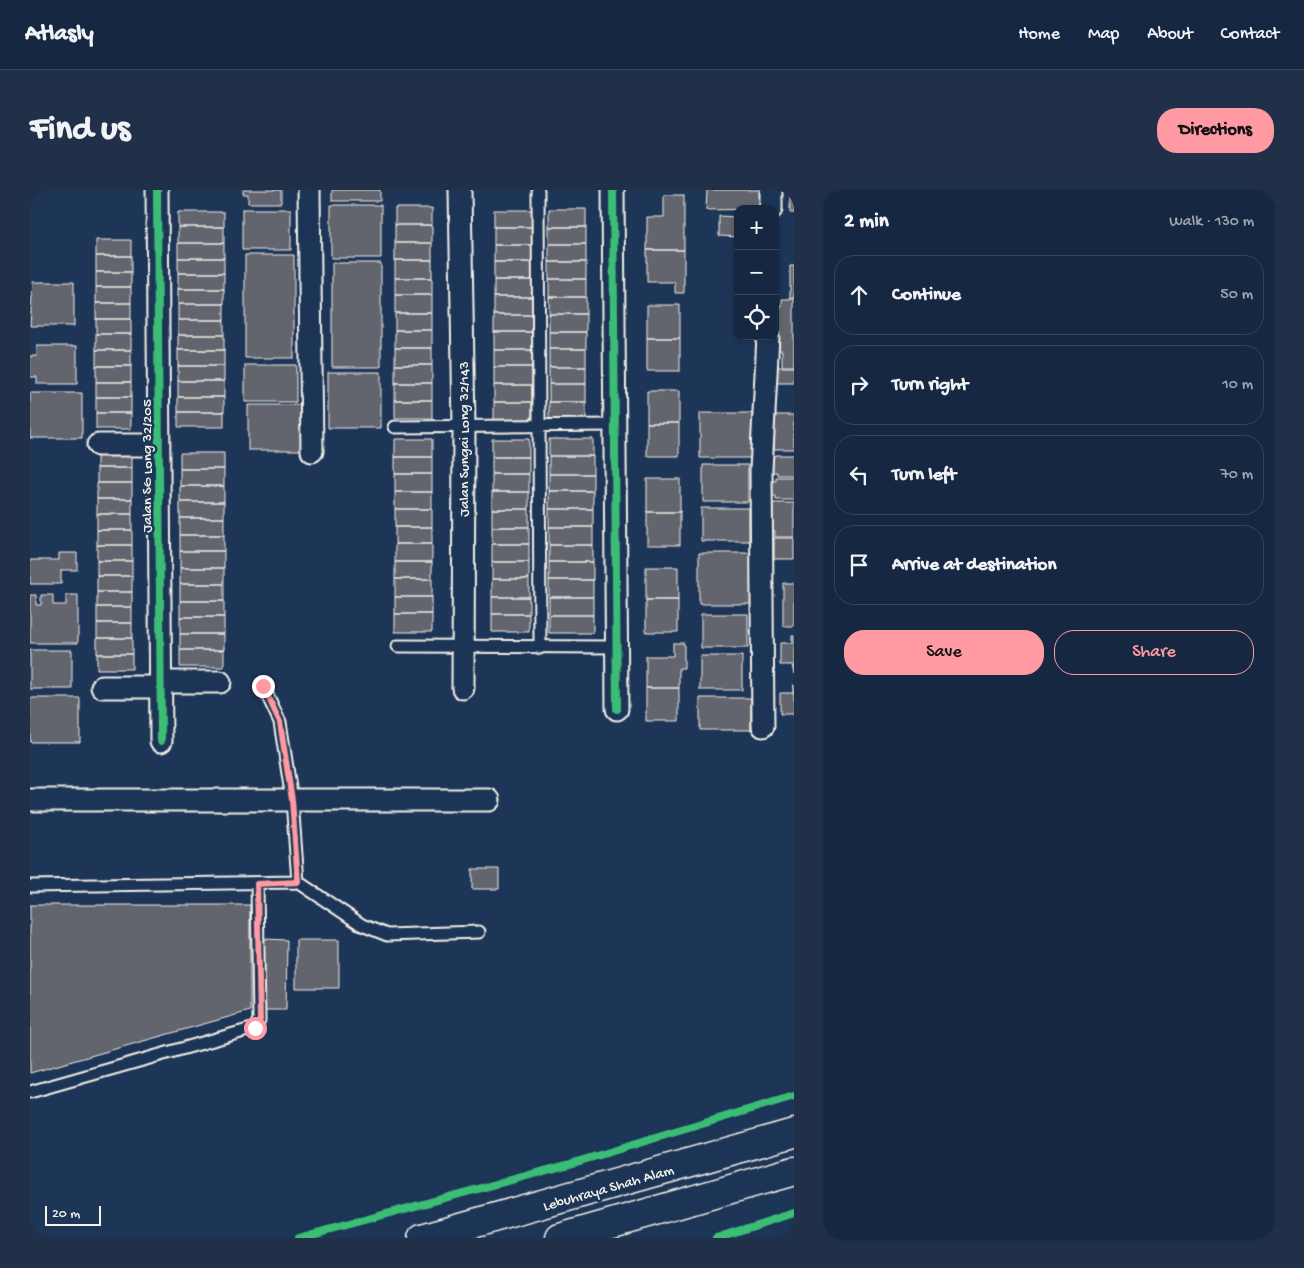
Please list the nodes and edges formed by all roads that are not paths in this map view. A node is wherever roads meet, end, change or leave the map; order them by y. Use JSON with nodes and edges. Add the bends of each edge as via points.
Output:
{"nodes":[{"id":1,"x":158,"y":190,"type":"edge"},
{"id":2,"x":309,"y":190,"type":"edge"},
{"id":3,"x":460,"y":190,"type":"edge"},
{"id":4,"x":538,"y":190,"type":"edge"},
{"id":5,"x":613,"y":190,"type":"edge"},
{"id":6,"x":771,"y":190,"type":"edge"},
{"id":7,"x":771,"y":205,"type":"edge"},
{"id":8,"x":768,"y":340,"type":"edge"},
{"id":9,"x":614,"y":425,"type":"junction"},
{"id":10,"x":464,"y":426,"type":"junction"},
{"id":11,"x":539,"y":426,"type":"junction"},
{"id":12,"x":395,"y":427,"type":"dead end"},
{"id":13,"x":98,"y":445,"type":"dead end"},
{"id":14,"x":159,"y":445,"type":"junction"},
{"id":15,"x":312,"y":451,"type":"dead end"},
{"id":16,"x":398,"y":646,"type":"dead end"},
{"id":17,"x":463,"y":647,"type":"junction"},
{"id":18,"x":616,"y":647,"type":"junction"},
{"id":19,"x":540,"y":648,"type":"junction"},
{"id":20,"x":220,"y":682,"type":"dead end"},
{"id":21,"x":161,"y":684,"type":"junction"},
{"id":22,"x":263,"y":686,"type":"dead end"},
{"id":23,"x":102,"y":687,"type":"dead end"},
{"id":24,"x":463,"y":688,"type":"dead end"},
{"id":25,"x":617,"y":710,"type":"dead end"},
{"id":26,"x":763,"y":726,"type":"dead end"},
{"id":27,"x":161,"y":741,"type":"dead end"},
{"id":28,"x":30,"y":800,"type":"edge"},
{"id":29,"x":292,"y":800,"type":"junction"},
{"id":30,"x":489,"y":800,"type":"dead end"},
{"id":31,"x":298,"y":882,"type":"junction"},
{"id":32,"x":257,"y":884,"type":"junction"},
{"id":33,"x":30,"y":886,"type":"edge"},
{"id":34,"x":479,"y":932,"type":"dead end"},
{"id":35,"x":30,"y":1092,"type":"edge"},
{"id":36,"x":794,"y":1133,"type":"edge"},
{"id":37,"x":794,"y":1171,"type":"edge"},
{"id":38,"x":422,"y":1238,"type":"edge"},
{"id":39,"x":560,"y":1238,"type":"edge"}],
"edges":[{"from":1,"to":14,"type":"street","name":"Jalan SG Long 32/205"},
{"from":2,"to":15,"type":"street"},
{"from":3,"to":10,"type":"street","name":"Jalan Sungai Long 32/143"},
{"from":4,"to":11,"type":"lane"},
{"from":5,"to":9,"type":"street"},
{"from":6,"to":7,"type":"street"},
{"from":8,"to":26,"type":"street","via":[[760,470]]},
{"from":9,"to":11,"type":"lane"},
{"from":9,"to":18,"type":"street"},
{"from":10,"to":11,"type":"lane"},
{"from":10,"to":12,"type":"lane"},
{"from":10,"to":17,"type":"street","name":"Jalan Sungai Long 32/143"},
{"from":11,"to":19,"type":"lane"},
{"from":13,"to":14,"type":"street"},
{"from":14,"to":21,"type":"street","name":"Jalan SG Long 32/205"},
{"from":16,"to":17,"type":"lane"},
{"from":17,"to":19,"type":"lane"},
{"from":17,"to":24,"type":"street","name":"Jalan Sungai Long 32/143"},
{"from":18,"to":19,"type":"lane"},
{"from":18,"to":25,"type":"street"},
{"from":20,"to":21,"type":"street"},
{"from":21,"to":23,"type":"street"},
{"from":21,"to":27,"type":"street","name":"Jalan SG Long 32/205"},
{"from":22,"to":29,"type":"lane","via":[[280,722]]},
{"from":28,"to":29,"type":"street"},
{"from":29,"to":30,"type":"street"},
{"from":29,"to":31,"type":"lane"},
{"from":31,"to":32,"type":"lane"},
{"from":31,"to":34,"type":"lane","via":[[362,925],[386,935]]},
{"from":32,"to":33,"type":"lane"},
{"from":32,"to":35,"type":"lane","via":[[260,1020],[255,1028]]},
{"from":36,"to":38,"type":"highway","name":"Lebuhraya Shah Alam"},
{"from":37,"to":39,"type":"highway"}]}
